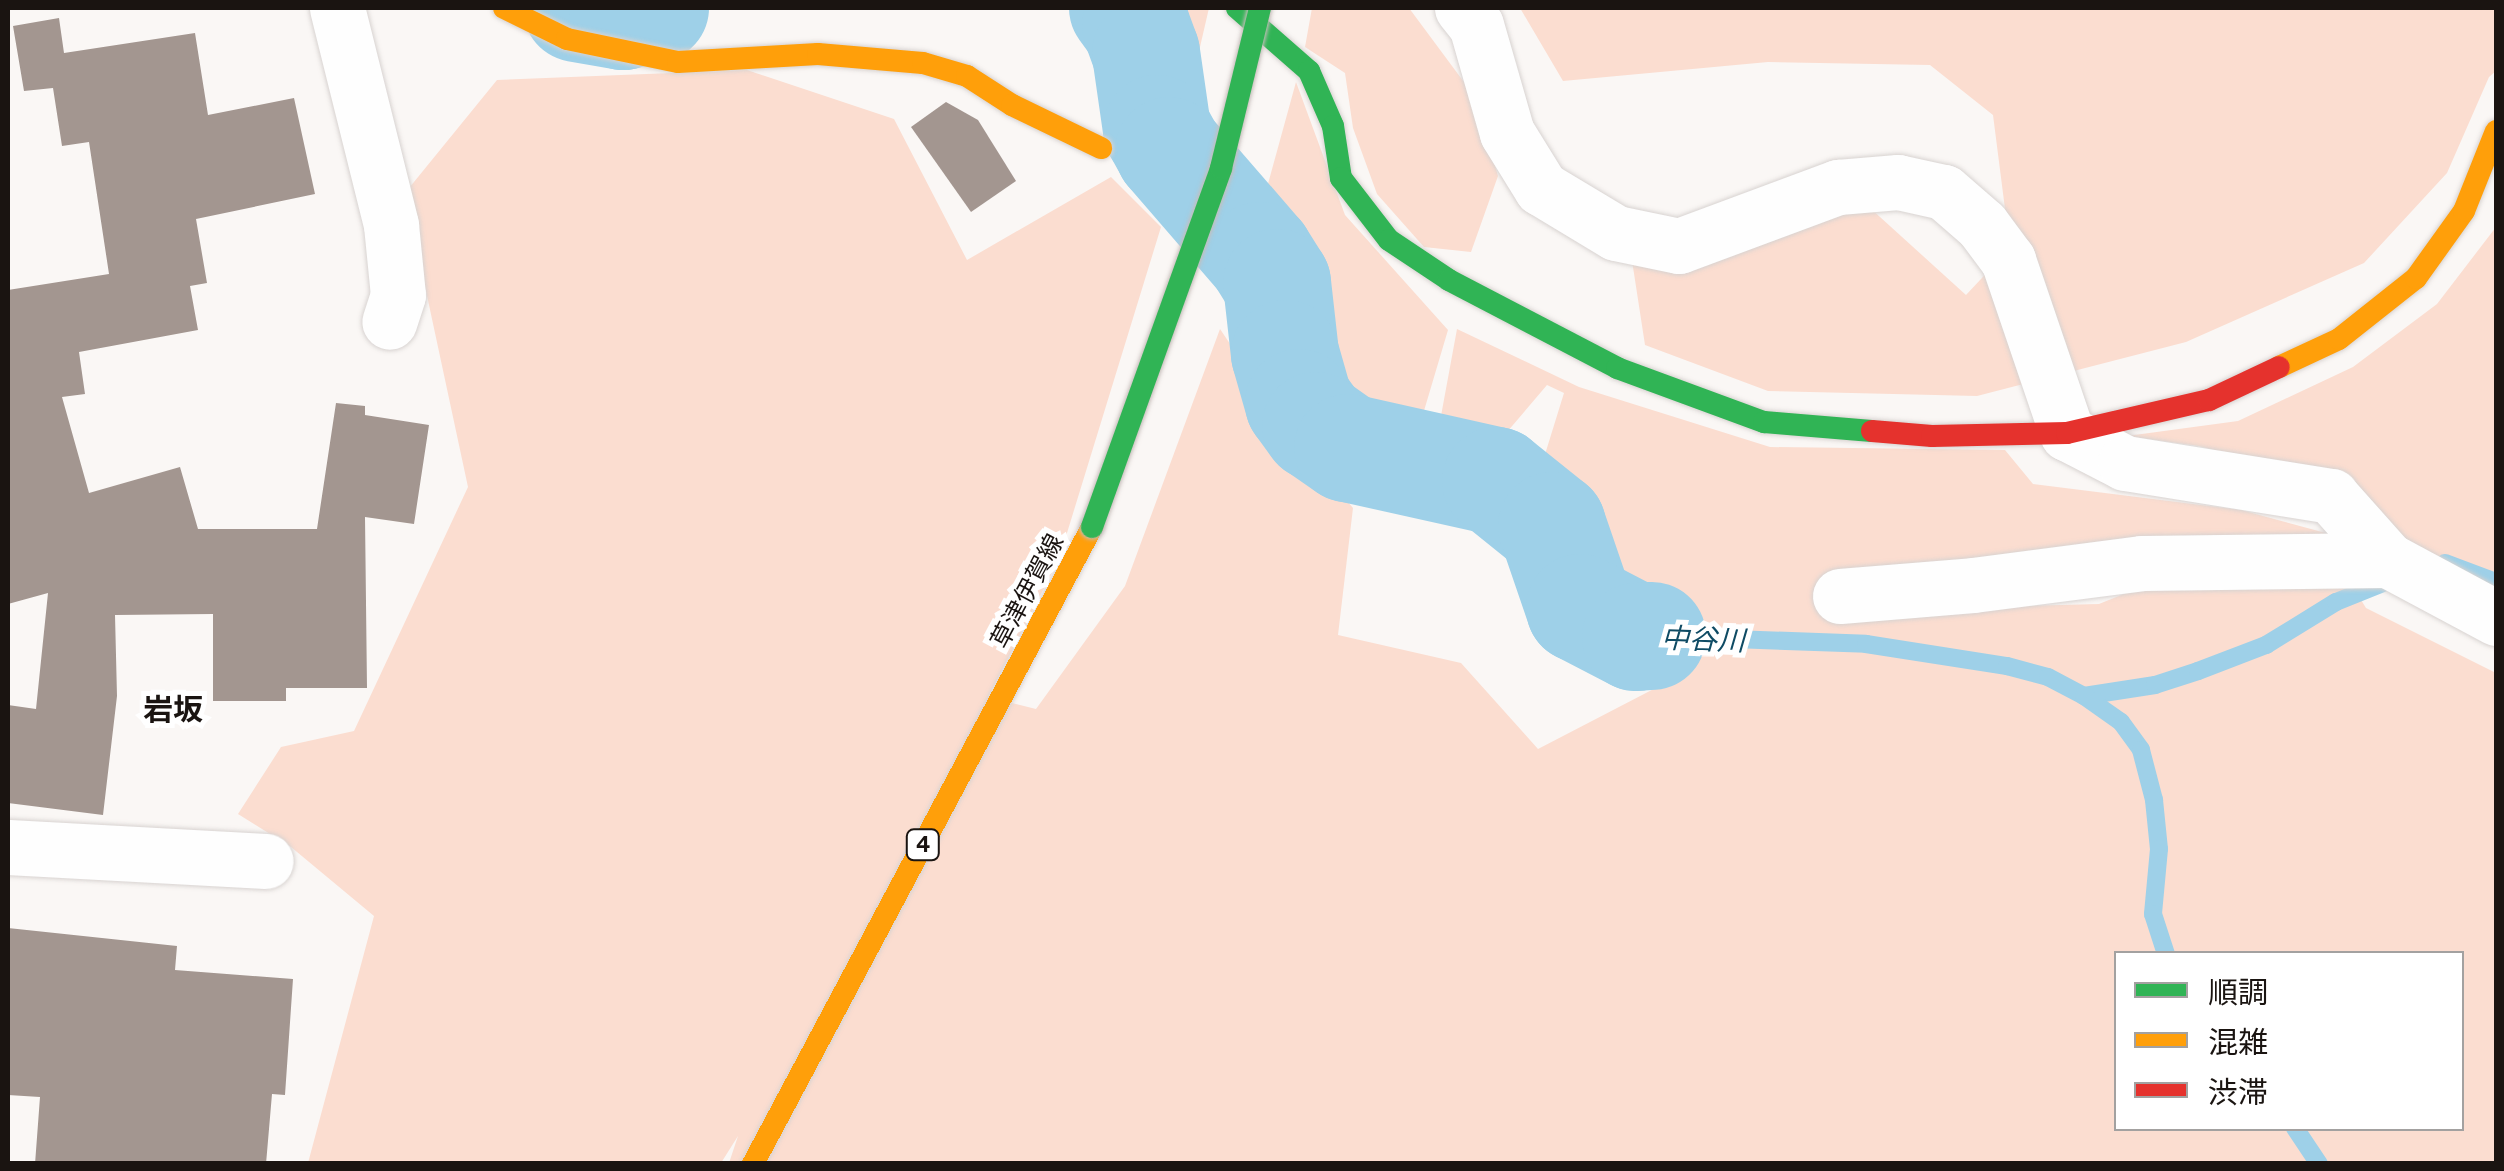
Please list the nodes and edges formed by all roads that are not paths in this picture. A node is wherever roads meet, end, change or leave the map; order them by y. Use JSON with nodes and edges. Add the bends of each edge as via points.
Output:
{"nodes":[{"id":1,"x":337,"y":8,"type":"edge"},
{"id":2,"x":504,"y":8,"type":"edge"},
{"id":3,"x":1237,"y":8,"type":"edge"},
{"id":4,"x":1260,"y":8,"type":"edge"},
{"id":5,"x":1462,"y":8,"type":"edge"},
{"id":6,"x":2496,"y":131,"type":"edge"},
{"id":7,"x":1101,"y":148,"type":"dead end"},
{"id":8,"x":389,"y":322,"type":"dead end"},
{"id":9,"x":2067,"y":433,"type":"junction"},
{"id":10,"x":2388,"y":560,"type":"junction"},
{"id":11,"x":1840,"y":596,"type":"dead end"},
{"id":12,"x":2496,"y":618,"type":"edge"},
{"id":13,"x":8,"y":847,"type":"edge"},
{"id":14,"x":266,"y":861,"type":"dead end"},
{"id":15,"x":753,"y":1164,"type":"edge"}],
"edges":[{"from":1,"to":8,"type":"street","via":[[391,226],[398,295]]},
{"from":2,"to":7,"type":"street","via":[[567,39],[678,62],[818,54],[923,63],[967,76]]},
{"from":3,"to":9,"type":"street","via":[[1309,71],[1333,126],[1341,178],[1388,240],[1448,280],[1618,368],[1764,422],[1932,436]]},
{"from":4,"to":15,"type":"street","name":"草津伊賀線","number":"4","bridge":true,"via":[[1221,168],[1092,527]]},
{"from":5,"to":9,"type":"street","via":[[1476,25],[1508,132],[1541,188],[1616,233],[1679,246],[1838,187],[1898,182],[1944,192],[1982,225],[2008,260]]},
{"from":6,"to":9,"type":"street","via":[[2464,210],[2416,278],[2339,339],[2208,400]]},
{"from":9,"to":10,"type":"street","via":[[2125,463],[2331,496]]},
{"from":10,"to":11,"type":"street","via":[[2142,562]]},
{"from":10,"to":12,"type":"street"},
{"from":13,"to":14,"type":"street"}]}
